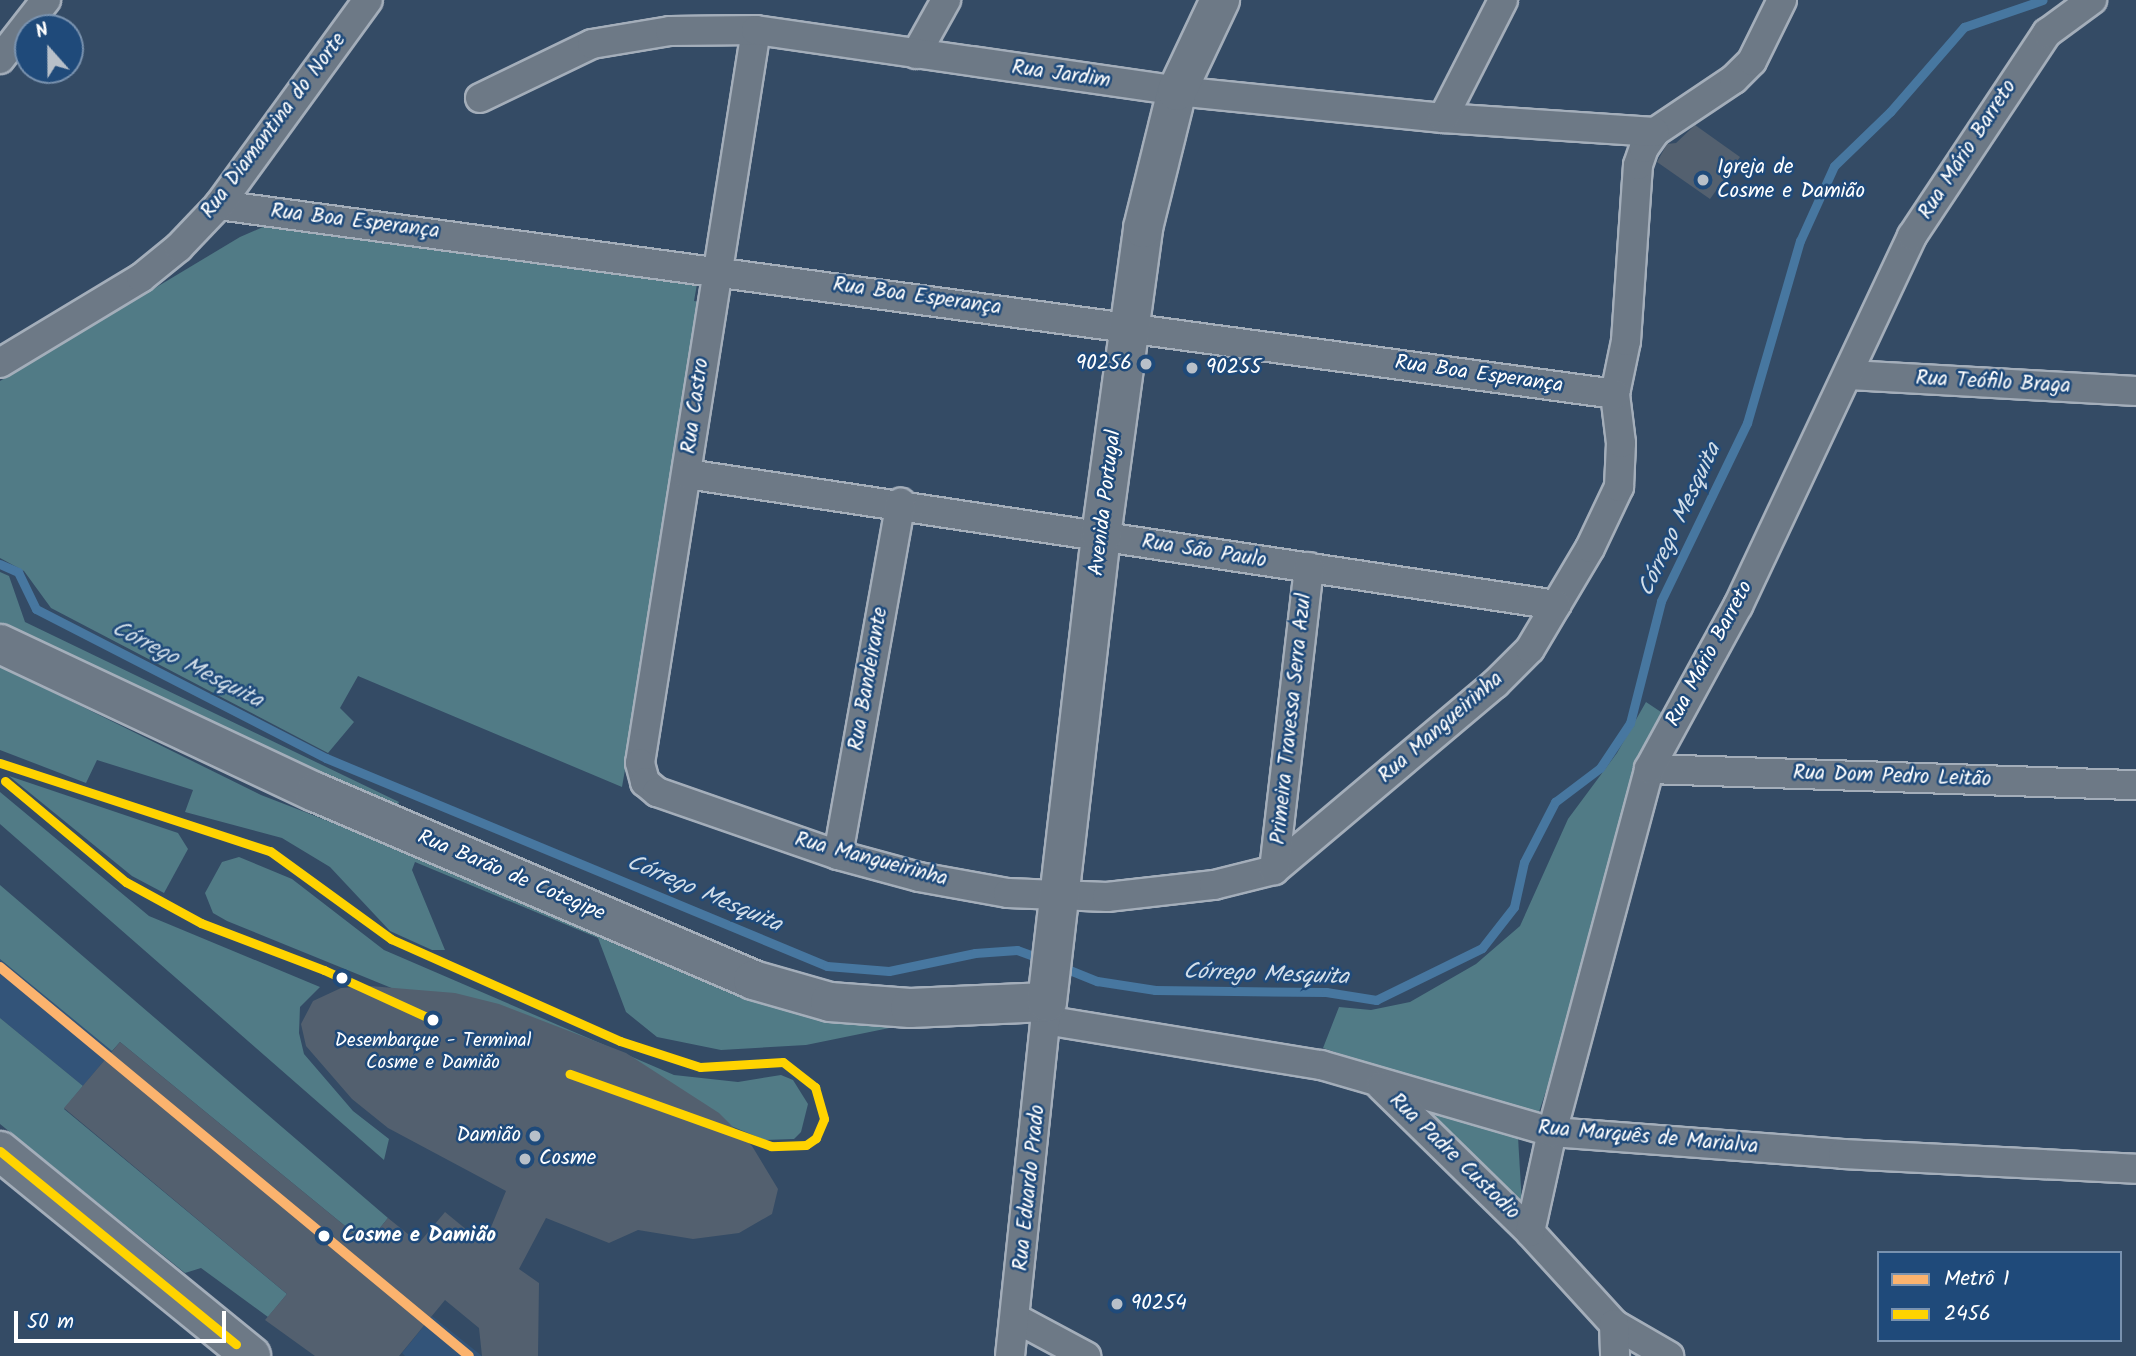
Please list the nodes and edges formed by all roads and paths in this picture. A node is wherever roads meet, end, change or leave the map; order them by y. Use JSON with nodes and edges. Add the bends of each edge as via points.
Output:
{"nodes":[{"id":1,"x":46,"y":0,"type":"edge"},
{"id":2,"x":368,"y":0,"type":"edge"},
{"id":3,"x":946,"y":0,"type":"edge"},
{"id":4,"x":1220,"y":0,"type":"edge"},
{"id":5,"x":1503,"y":0,"type":"edge"},
{"id":6,"x":1804,"y":0,"type":"edge"},
{"id":7,"x":2092,"y":0,"type":"edge"},
{"id":8,"x":1778,"y":8,"type":"edge"},
{"id":9,"x":756,"y":30,"type":"junction"},
{"id":10,"x":916,"y":54,"type":"junction"},
{"id":11,"x":0,"y":59,"type":"edge"},
{"id":12,"x":1177,"y":91,"type":"junction"},
{"id":13,"x":480,"y":98,"type":"dead end"},
{"id":14,"x":1443,"y":118,"type":"junction"},
{"id":15,"x":1656,"y":132,"type":"junction"},
{"id":16,"x":219,"y":205,"type":"junction"},
{"id":17,"x":715,"y":270,"type":"junction"},
{"id":18,"x":1128,"y":326,"type":"junction"},
{"id":19,"x":0,"y":363,"type":"edge"},
{"id":20,"x":1850,"y":375,"type":"junction"},
{"id":21,"x":2136,"y":391,"type":"edge"},
{"id":22,"x":1615,"y":394,"type":"junction"},
{"id":23,"x":687,"y":474,"type":"junction"},
{"id":24,"x":901,"y":502,"type":"junction"},
{"id":25,"x":1101,"y":536,"type":"junction"},
{"id":26,"x":1309,"y":568,"type":"junction"},
{"id":27,"x":1556,"y":604,"type":"junction"},
{"id":28,"x":0,"y":644,"type":"edge"},
{"id":29,"x":1649,"y":769,"type":"junction"},
{"id":30,"x":645,"y":782,"type":"joint"},
{"id":31,"x":2136,"y":785,"type":"edge"},
{"id":32,"x":838,"y":855,"type":"junction"},
{"id":33,"x":1274,"y":870,"type":"junction"},
{"id":34,"x":1062,"y":898,"type":"junction"},
{"id":35,"x":1050,"y":983,"type":"junction"},
{"id":36,"x":1377,"y":1082,"type":"junction"},
{"id":37,"x":1552,"y":1132,"type":"junction"},
{"id":38,"x":0,"y":1151,"type":"edge"},
{"id":39,"x":2136,"y":1169,"type":"edge"},
{"id":40,"x":1530,"y":1232,"type":"junction"},
{"id":41,"x":1015,"y":1318,"type":"junction"},
{"id":42,"x":1614,"y":1324,"type":"junction"},
{"id":43,"x":236,"y":1352,"type":"edge"},
{"id":44,"x":1010,"y":1356,"type":"edge"},
{"id":45,"x":1086,"y":1356,"type":"edge"},
{"id":46,"x":1615,"y":1356,"type":"edge"},
{"id":47,"x":1669,"y":1356,"type":"edge"}],
"edges":[{"from":1,"to":11,"type":"street"},
{"from":2,"to":16,"type":"street","name":"Rua Diamantina do Norte"},
{"from":3,"to":10,"type":"street"},
{"from":4,"to":12,"type":"street","name":"Avenida Portugal"},
{"from":5,"to":14,"type":"street"},
{"from":6,"to":8,"type":"street","name":"Rua Mangueirinha"},
{"from":7,"to":20,"type":"street","name":"Rua Mário Barreto","via":[[2047,33],[2014,77],[1912,236]]},
{"from":8,"to":15,"type":"street","name":"Rua Mangueirinha","via":[[1764,44],[1734,79]]},
{"from":9,"to":10,"type":"street","name":"Rua Jardim"},
{"from":9,"to":13,"type":"street","name":"Rua Jardim","via":[[670,31],[592,44]]},
{"from":9,"to":17,"type":"street","name":"Rua Castro"},
{"from":10,"to":12,"type":"street","name":"Rua Jardim"},
{"from":12,"to":14,"type":"street","name":"Rua Jardim"},
{"from":12,"to":18,"type":"street","name":"Avenida Portugal","via":[[1143,228]]},
{"from":14,"to":15,"type":"street","name":"Rua Jardim"},
{"from":15,"to":22,"type":"street","name":"Rua Mangueirinha","via":[[1638,165],[1628,328]]},
{"from":16,"to":17,"type":"street","name":"Rua Boa Esperança"},
{"from":16,"to":19,"type":"street","name":"Rua Diamantina do Norte","via":[[141,278]]},
{"from":17,"to":18,"type":"street","name":"Rua Boa Esperança"},
{"from":17,"to":23,"type":"street","name":"Rua Castro"},
{"from":18,"to":22,"type":"street","name":"Rua Boa Esperança"},
{"from":18,"to":25,"type":"street","name":"Avenida Portugal"},
{"from":20,"to":21,"type":"street","name":"Rua Teófilo Braga"},
{"from":20,"to":29,"type":"street","name":"Rua Mário Barreto","via":[[1738,606]]},
{"from":22,"to":27,"type":"street","name":"Rua Mangueirinha","via":[[1621,443],[1619,487]]},
{"from":23,"to":24,"type":"street","name":"Rua São Paulo"},
{"from":23,"to":30,"type":"street","name":"Rua Castro","via":[[640,763]]},
{"from":24,"to":25,"type":"street","name":"Rua São Paulo"},
{"from":24,"to":32,"type":"street","name":"Rua Bandeirante"},
{"from":25,"to":26,"type":"street","name":"Rua São Paulo"},
{"from":25,"to":34,"type":"street","name":"Avenida Portugal"},
{"from":26,"to":27,"type":"street","name":"Rua São Paulo"},
{"from":26,"to":33,"type":"street","name":"Primeira Travessa Serra Azul"},
{"from":27,"to":33,"type":"street","name":"Rua Mangueirinha","via":[[1530,649],[1495,684]]},
{"from":28,"to":35,"type":"street","name":"Rua Barão de Cotegipe","via":[[315,792],[753,981],[830,1002],[910,1008]]},
{"from":29,"to":31,"type":"street","name":"Rua Dom Pedro Leitão"},
{"from":29,"to":37,"type":"street","name":"Rua Mário Barreto"},
{"from":30,"to":32,"type":"street","name":"Rua Mangueirinha","via":[[657,792]]},
{"from":32,"to":34,"type":"street","name":"Rua Mangueirinha","via":[[919,877]]},
{"from":33,"to":34,"type":"street","name":"Rua Mangueirinha","via":[[1214,885]]},
{"from":34,"to":35,"type":"street","name":"Avenida Portugal"},
{"from":35,"to":36,"type":"street","name":"Rua Marquês de Marialva","via":[[1259,1053]]},
{"from":35,"to":41,"type":"street","name":"Rua Eduardo Prado"},
{"from":36,"to":37,"type":"street","name":"Rua Marquês de Marialva"},
{"from":36,"to":40,"type":"street","name":"Rua Padre Custodio"},
{"from":37,"to":39,"type":"street","name":"Rua Marquês de Marialva","via":[[1843,1154]]},
{"from":37,"to":40,"type":"street","name":"Rua Mário Barreto"},
{"from":38,"to":43,"type":"street"},
{"from":40,"to":42,"type":"street"},
{"from":41,"to":44,"type":"street","name":"Rua Eduardo Prado"},
{"from":41,"to":45,"type":"street"},
{"from":42,"to":46,"type":"street"},
{"from":42,"to":47,"type":"street"}]}
